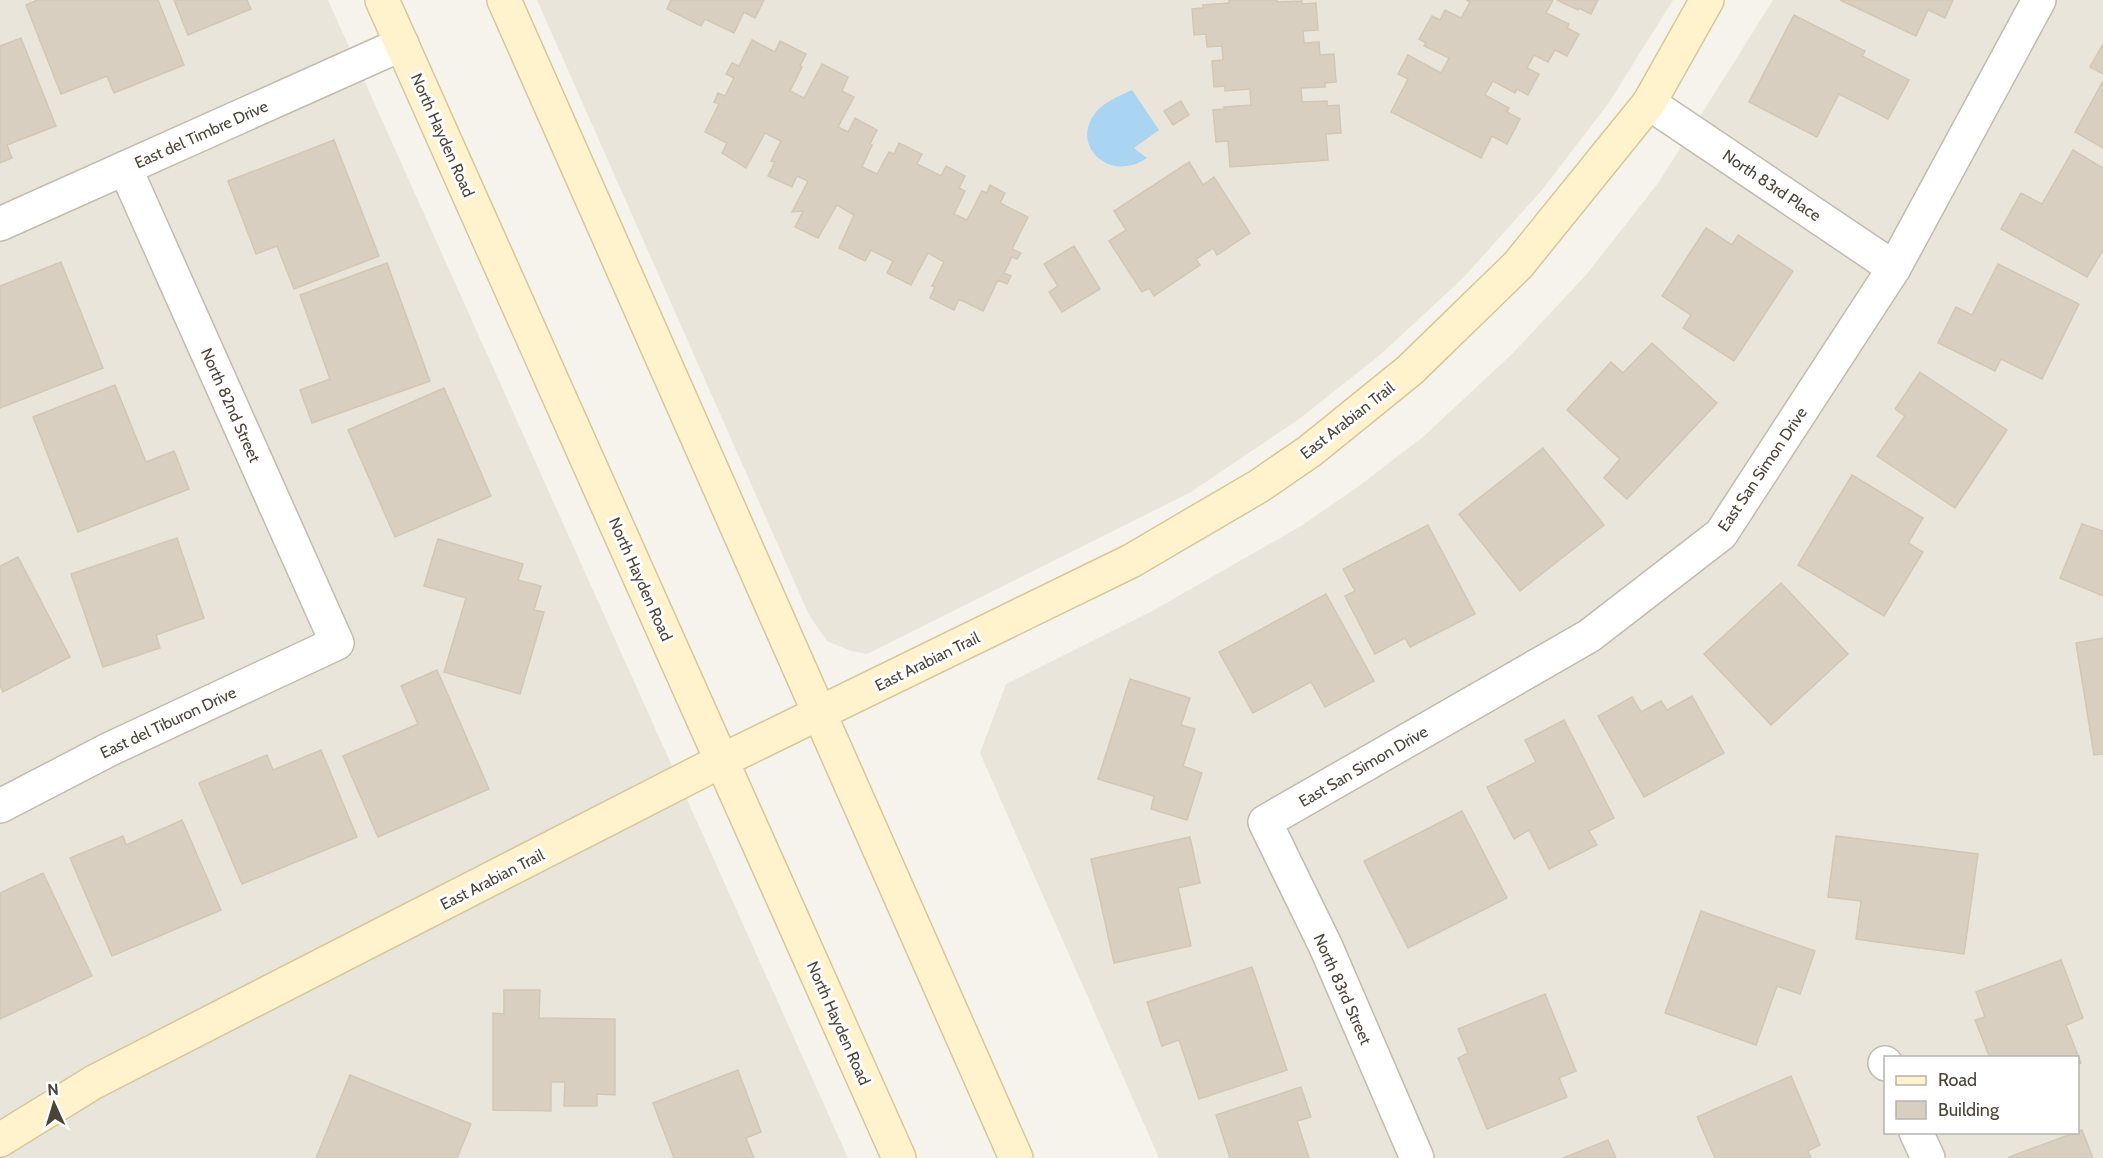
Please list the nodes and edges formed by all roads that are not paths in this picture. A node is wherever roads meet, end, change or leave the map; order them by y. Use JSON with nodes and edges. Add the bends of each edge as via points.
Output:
{"nodes":[{"id":1,"x":382,"y":0,"type":"edge"},
{"id":2,"x":504,"y":0,"type":"edge"},
{"id":3,"x":1707,"y":0,"type":"edge"},
{"id":4,"x":2039,"y":0,"type":"edge"},
{"id":5,"x":402,"y":44,"type":"junction"},
{"id":6,"x":1649,"y":103,"type":"junction"},
{"id":7,"x":125,"y":168,"type":"junction"},
{"id":8,"x":0,"y":224,"type":"edge"},
{"id":9,"x":1894,"y":268,"type":"junction"},
{"id":10,"x":338,"y":643,"type":"joint"},
{"id":11,"x":819,"y":714,"type":"junction"},
{"id":12,"x":722,"y":761,"type":"junction"},
{"id":13,"x":0,"y":806,"type":"edge"},
{"id":14,"x":1265,"y":822,"type":"joint"},
{"id":15,"x":1917,"y":1134,"type":"edge"},
{"id":16,"x":0,"y":1140,"type":"edge"},
{"id":17,"x":899,"y":1158,"type":"edge"},
{"id":18,"x":1016,"y":1158,"type":"edge"},
{"id":19,"x":1417,"y":1158,"type":"edge"},
{"id":20,"x":1928,"y":1158,"type":"edge"}],
"edges":[{"from":1,"to":5,"type":"main road","name":"North Hayden Road"},
{"from":2,"to":11,"type":"main road"},
{"from":3,"to":6,"type":"main road","name":"East Arabian Trail"},
{"from":4,"to":9,"type":"street","name":"East San Simon Drive"},
{"from":5,"to":7,"type":"street","name":"East del Timbre Drive"},
{"from":5,"to":12,"type":"main road","name":"North Hayden Road"},
{"from":6,"to":9,"type":"street","name":"North 83rd Place"},
{"from":6,"to":11,"type":"main road","name":"East Arabian Trail","via":[[1518,265],[1410,370],[1310,451],[1259,486],[1131,561]]},
{"from":7,"to":8,"type":"street","name":"East del Timbre Drive"},
{"from":7,"to":10,"type":"street","name":"North 82nd Street"},
{"from":9,"to":14,"type":"street","name":"East San Simon Drive","via":[[1721,534],[1589,636]]},
{"from":10,"to":13,"type":"street","name":"East del Tiburon Drive","via":[[110,749]]},
{"from":11,"to":12,"type":"main road","name":"East Arabian Trail"},
{"from":11,"to":18,"type":"main road"},
{"from":12,"to":16,"type":"main road","name":"East Arabian Trail","via":[[94,1082]]},
{"from":12,"to":17,"type":"main road","name":"North Hayden Road"},
{"from":14,"to":19,"type":"street","name":"North 83rd Street","via":[[1326,947]]},
{"from":15,"to":20,"type":"street"}]}
